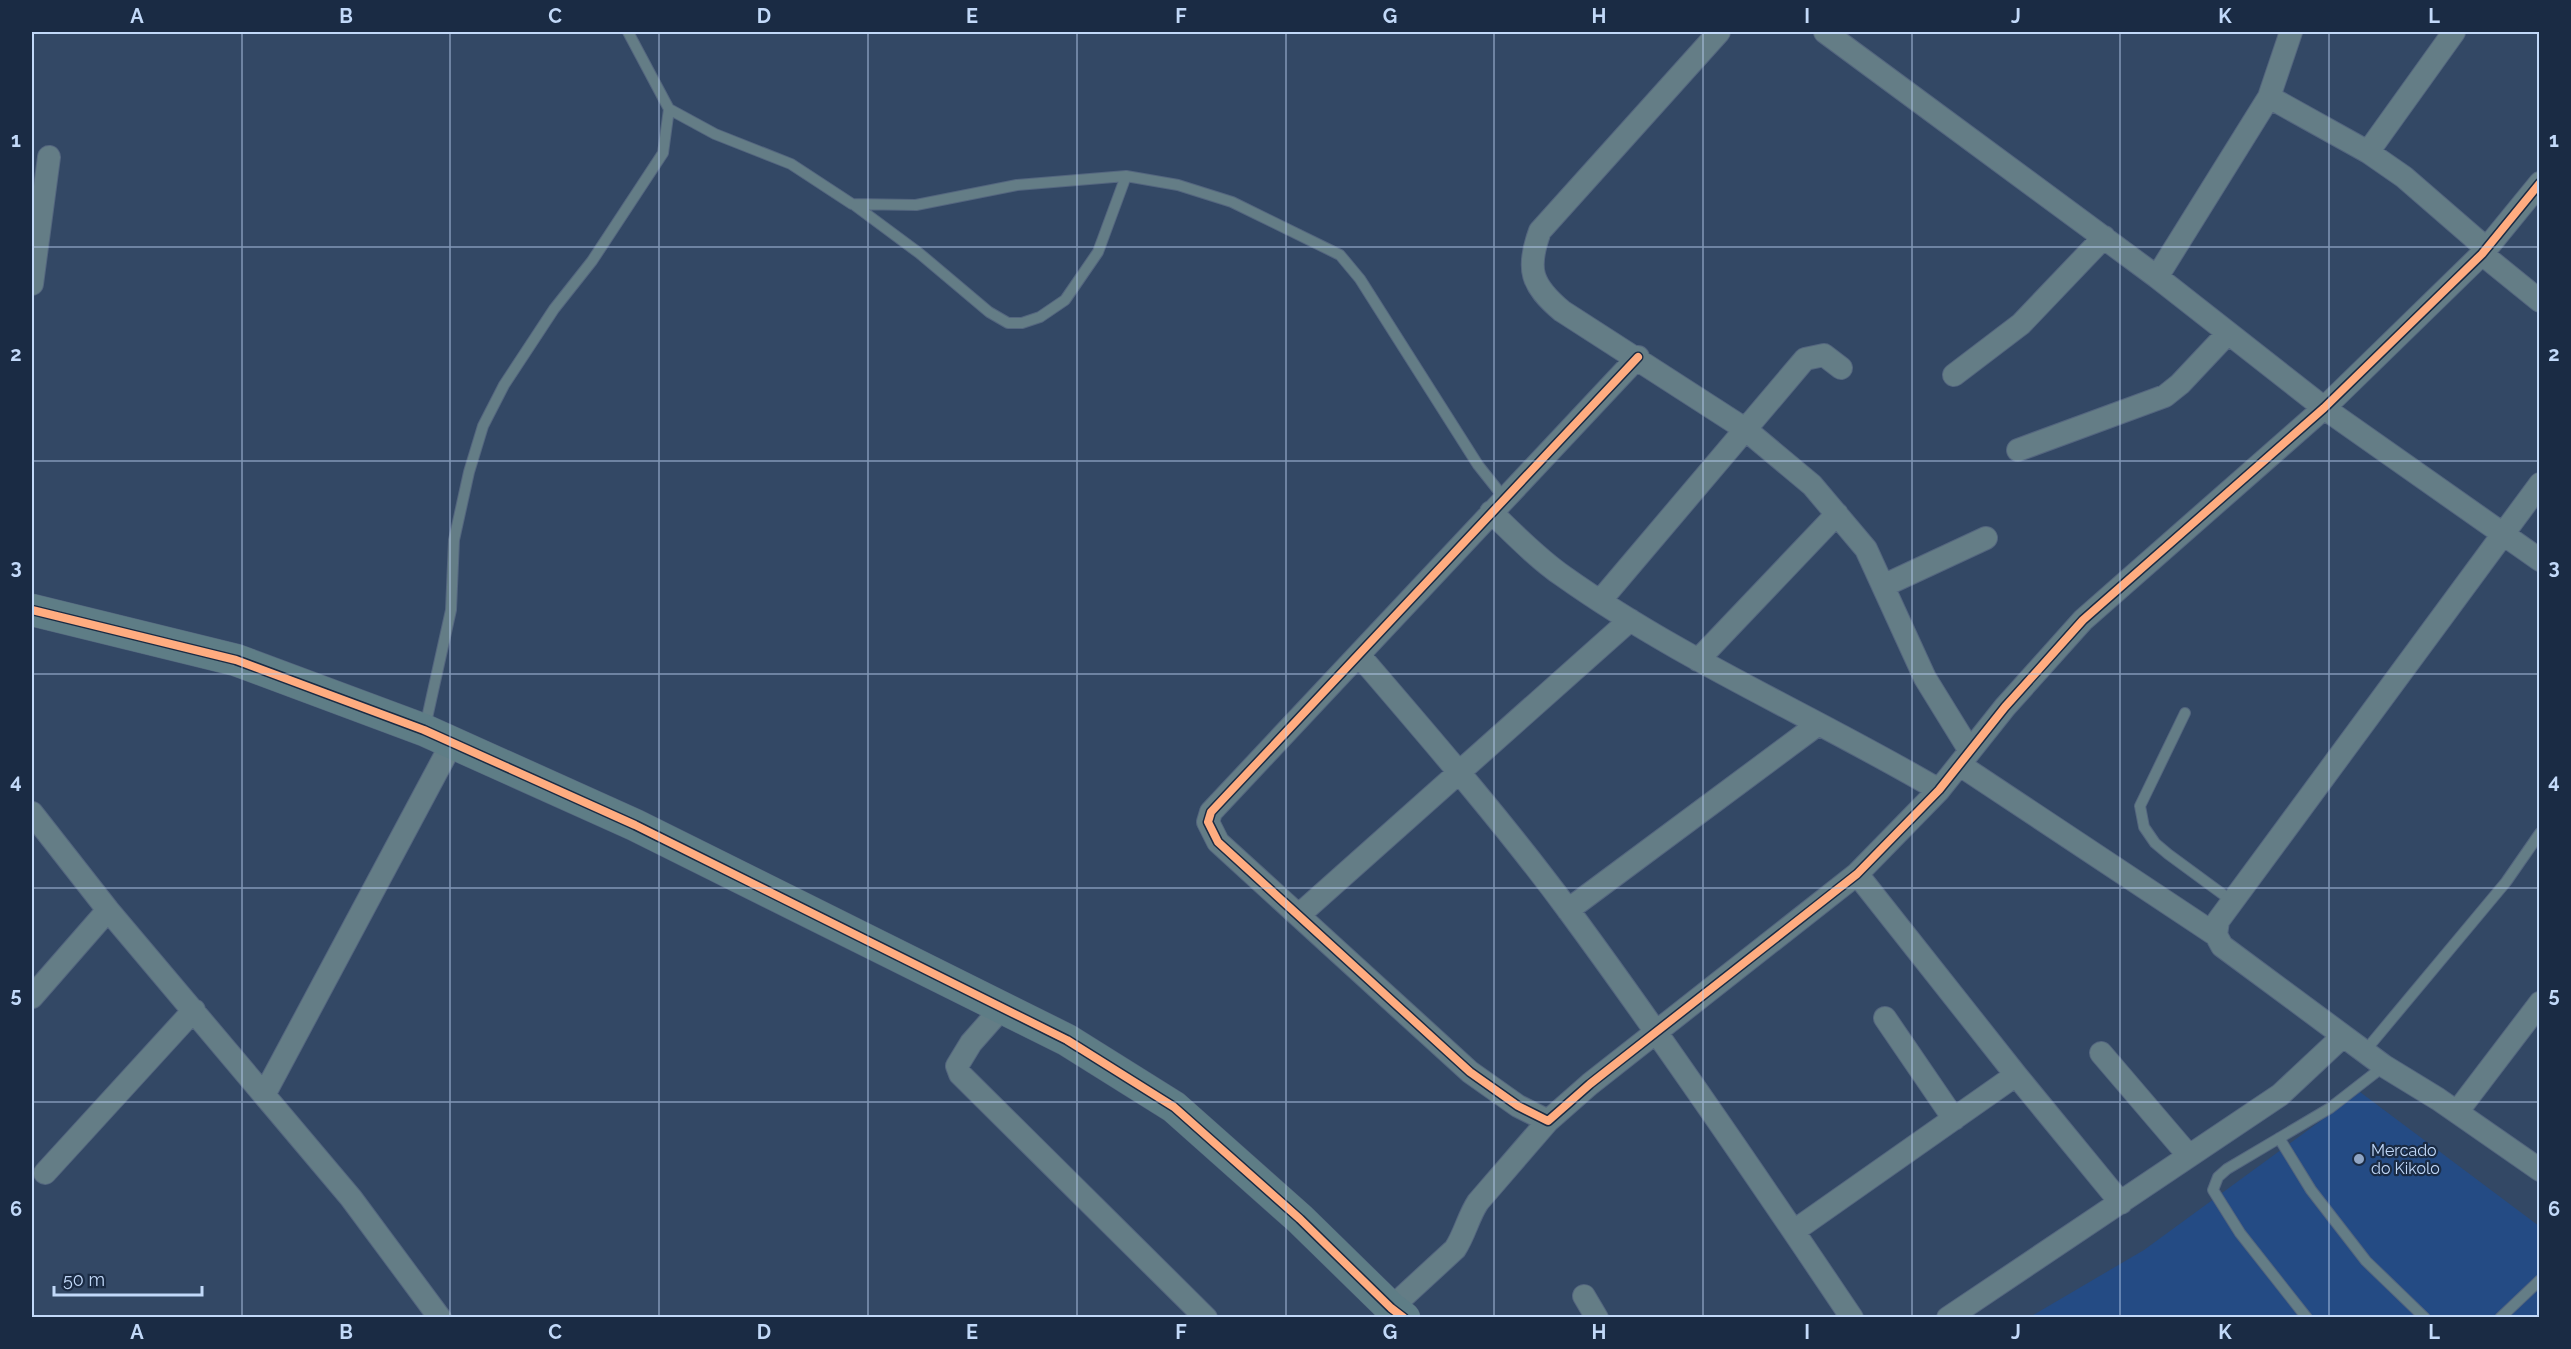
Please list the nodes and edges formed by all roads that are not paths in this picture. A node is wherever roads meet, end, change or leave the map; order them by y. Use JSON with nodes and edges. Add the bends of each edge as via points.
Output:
{"nodes":[{"id":1,"x":628,"y":32,"type":"edge"},
{"id":2,"x":1719,"y":32,"type":"edge"},
{"id":3,"x":2291,"y":32,"type":"edge"},
{"id":4,"x":2454,"y":32,"type":"edge"},
{"id":5,"x":1837,"y":35,"type":"edge"},
{"id":6,"x":2269,"y":97,"type":"junction"},
{"id":7,"x":669,"y":109,"type":"junction"},
{"id":8,"x":2368,"y":152,"type":"junction"},
{"id":9,"x":49,"y":157,"type":"dead end"},
{"id":10,"x":1126,"y":176,"type":"junction"},
{"id":11,"x":2540,"y":183,"type":"edge"},
{"id":12,"x":852,"y":204,"type":"junction"},
{"id":13,"x":2104,"y":237,"type":"junction"},
{"id":14,"x":2485,"y":252,"type":"junction"},
{"id":15,"x":2157,"y":277,"type":"junction"},
{"id":16,"x":32,"y":284,"type":"edge"},
{"id":17,"x":2540,"y":301,"type":"edge"},
{"id":18,"x":2228,"y":333,"type":"junction"},
{"id":19,"x":1638,"y":357,"type":"junction"},
{"id":20,"x":1841,"y":368,"type":"dead end"},
{"id":21,"x":1954,"y":375,"type":"dead end"},
{"id":22,"x":2324,"y":408,"type":"junction"},
{"id":23,"x":1745,"y":429,"type":"junction"},
{"id":24,"x":2018,"y":450,"type":"dead end"},
{"id":25,"x":2540,"y":484,"type":"edge"},
{"id":26,"x":1498,"y":506,"type":"junction"},
{"id":27,"x":1837,"y":514,"type":"junction"},
{"id":28,"x":2501,"y":533,"type":"junction"},
{"id":29,"x":1986,"y":538,"type":"dead end"},
{"id":30,"x":2540,"y":560,"type":"edge"},
{"id":31,"x":1883,"y":586,"type":"junction"},
{"id":32,"x":1600,"y":601,"type":"junction"},
{"id":33,"x":32,"y":610,"type":"edge"},
{"id":34,"x":1630,"y":620,"type":"junction"},
{"id":35,"x":1359,"y":655,"type":"junction"},
{"id":36,"x":1698,"y":660,"type":"junction"},
{"id":37,"x":2185,"y":713,"type":"dead end"},
{"id":38,"x":1817,"y":724,"type":"junction"},
{"id":39,"x":438,"y":736,"type":"junction"},
{"id":40,"x":1965,"y":758,"type":"junction"},
{"id":41,"x":1458,"y":772,"type":"junction"},
{"id":42,"x":1939,"y":790,"type":"junction"},
{"id":43,"x":32,"y":813,"type":"edge"},
{"id":44,"x":2540,"y":833,"type":"edge"},
{"id":45,"x":1857,"y":874,"type":"junction"},
{"id":46,"x":2232,"y":901,"type":"junction"},
{"id":47,"x":108,"y":910,"type":"junction"},
{"id":48,"x":1568,"y":910,"type":"junction"},
{"id":49,"x":1299,"y":915,"type":"junction"},
{"id":50,"x":2216,"y":934,"type":"junction"},
{"id":51,"x":32,"y":997,"type":"edge"},
{"id":52,"x":2540,"y":1003,"type":"edge"},
{"id":53,"x":1001,"y":1009,"type":"junction"},
{"id":54,"x":194,"y":1010,"type":"junction"},
{"id":55,"x":1885,"y":1018,"type":"dead end"},
{"id":56,"x":1656,"y":1032,"type":"junction"},
{"id":57,"x":2343,"y":1036,"type":"junction"},
{"id":58,"x":2365,"y":1051,"type":"junction"},
{"id":59,"x":2101,"y":1053,"type":"dead end"},
{"id":60,"x":2384,"y":1066,"type":"junction"},
{"id":61,"x":2016,"y":1075,"type":"junction"},
{"id":62,"x":265,"y":1093,"type":"junction"},
{"id":63,"x":2457,"y":1112,"type":"junction"},
{"id":64,"x":1954,"y":1119,"type":"junction"},
{"id":65,"x":1548,"y":1121,"type":"junction"},
{"id":66,"x":2279,"y":1138,"type":"junction"},
{"id":67,"x":2189,"y":1156,"type":"junction"},
{"id":68,"x":2540,"y":1170,"type":"edge"},
{"id":69,"x":45,"y":1173,"type":"dead end"},
{"id":70,"x":2121,"y":1203,"type":"junction"},
{"id":71,"x":1794,"y":1231,"type":"junction"},
{"id":72,"x":2540,"y":1280,"type":"edge"},
{"id":73,"x":1584,"y":1296,"type":"dead end"},
{"id":74,"x":1398,"y":1313,"type":"edge"},
{"id":75,"x":440,"y":1317,"type":"edge"},
{"id":76,"x":1206,"y":1317,"type":"edge"},
{"id":77,"x":1597,"y":1317,"type":"edge"},
{"id":78,"x":1852,"y":1317,"type":"edge"},
{"id":79,"x":1948,"y":1317,"type":"edge"},
{"id":80,"x":2307,"y":1317,"type":"edge"},
{"id":81,"x":2425,"y":1317,"type":"edge"},
{"id":82,"x":2500,"y":1317,"type":"edge"}],
"edges":[{"from":1,"to":7,"type":"lane"},
{"from":2,"to":19,"type":"street","via":[[1540,231],[1531,255],[1542,294]]},
{"from":3,"to":6,"type":"street"},
{"from":4,"to":8,"type":"street"},
{"from":5,"to":13,"type":"street"},
{"from":6,"to":8,"type":"street"},
{"from":6,"to":15,"type":"street"},
{"from":7,"to":12,"type":"lane","via":[[715,134],[791,164]]},
{"from":7,"to":39,"type":"lane","via":[[663,153],[592,261],[547,318],[483,426],[454,540]]},
{"from":8,"to":14,"type":"street","via":[[2404,177]]},
{"from":9,"to":16,"type":"street"},
{"from":10,"to":12,"type":"lane","via":[[1017,186],[916,205]]},
{"from":10,"to":12,"type":"lane","via":[[1098,252],[1065,300],[1040,317],[1022,323],[1008,323],[989,312]]},
{"from":10,"to":26,"type":"lane","via":[[1178,185],[1232,202],[1340,255],[1360,279],[1478,465]]},
{"from":11,"to":14,"type":"street"},
{"from":13,"to":15,"type":"street"},
{"from":13,"to":21,"type":"street","via":[[2021,324]]},
{"from":14,"to":17,"type":"street"},
{"from":14,"to":22,"type":"street"},
{"from":15,"to":18,"type":"street"},
{"from":18,"to":22,"type":"street"},
{"from":18,"to":24,"type":"street","via":[[2165,396]]},
{"from":19,"to":23,"type":"street"},
{"from":19,"to":26,"type":"street"},
{"from":20,"to":23,"type":"street","via":[[1824,355],[1805,360]]},
{"from":22,"to":28,"type":"street"},
{"from":22,"to":40,"type":"street","via":[[2083,620]]},
{"from":23,"to":27,"type":"street","via":[[1812,485]]},
{"from":23,"to":32,"type":"street"},
{"from":25,"to":28,"type":"street"},
{"from":26,"to":32,"type":"street","via":[[1561,575]]},
{"from":26,"to":35,"type":"street"},
{"from":27,"to":31,"type":"street","via":[[1866,549]]},
{"from":27,"to":36,"type":"street"},
{"from":28,"to":30,"type":"street"},
{"from":28,"to":46,"type":"street"},
{"from":29,"to":31,"type":"street"},
{"from":31,"to":40,"type":"street"},
{"from":32,"to":34,"type":"street"},
{"from":33,"to":39,"type":"street","via":[[236,660]]},
{"from":34,"to":36,"type":"street"},
{"from":34,"to":41,"type":"street"},
{"from":35,"to":41,"type":"street"},
{"from":35,"to":49,"type":"street","via":[[1211,812],[1208,822],[1218,842]]},
{"from":36,"to":38,"type":"street"},
{"from":37,"to":46,"type":"lane","via":[[2140,806],[2144,827],[2168,854]]},
{"from":38,"to":42,"type":"street"},
{"from":38,"to":48,"type":"street"},
{"from":39,"to":53,"type":"street","via":[[635,825]]},
{"from":39,"to":62,"type":"street"},
{"from":40,"to":42,"type":"street"},
{"from":40,"to":50,"type":"street"},
{"from":41,"to":48,"type":"street"},
{"from":41,"to":49,"type":"street"},
{"from":42,"to":45,"type":"street"},
{"from":43,"to":47,"type":"street"},
{"from":44,"to":58,"type":"lane","via":[[2506,882]]},
{"from":45,"to":56,"type":"street"},
{"from":45,"to":61,"type":"street"},
{"from":46,"to":50,"type":"street","via":[[2218,921]]},
{"from":47,"to":51,"type":"street"},
{"from":47,"to":54,"type":"street"},
{"from":48,"to":56,"type":"street"},
{"from":49,"to":65,"type":"street","via":[[1470,1072],[1518,1106]]},
{"from":50,"to":57,"type":"street","via":[[2222,946]]},
{"from":52,"to":63,"type":"street"},
{"from":53,"to":74,"type":"street","via":[[1067,1040],[1174,1107]]},
{"from":53,"to":76,"type":"street","via":[[962,1055],[957,1066],[960,1074]]},
{"from":54,"to":62,"type":"street"},
{"from":54,"to":69,"type":"street"},
{"from":55,"to":64,"type":"street"},
{"from":56,"to":65,"type":"street"},
{"from":56,"to":71,"type":"street"},
{"from":57,"to":58,"type":"street"},
{"from":57,"to":67,"type":"street","via":[[2280,1095]]},
{"from":58,"to":60,"type":"street"},
{"from":59,"to":67,"type":"street"},
{"from":60,"to":63,"type":"street"},
{"from":60,"to":66,"type":"lane","via":[[2331,1108]]},
{"from":61,"to":64,"type":"street"},
{"from":61,"to":70,"type":"street"},
{"from":62,"to":75,"type":"street","via":[[351,1198]]},
{"from":63,"to":68,"type":"street"},
{"from":64,"to":71,"type":"street"},
{"from":65,"to":74,"type":"street","via":[[1478,1202],[1455,1249]]},
{"from":66,"to":80,"type":"lane","via":[[2227,1169],[2218,1177],[2213,1190],[2240,1233]]},
{"from":66,"to":81,"type":"lane","via":[[2311,1190],[2366,1261]]},
{"from":67,"to":70,"type":"street"},
{"from":70,"to":79,"type":"street"},
{"from":71,"to":78,"type":"street"},
{"from":72,"to":82,"type":"lane"},
{"from":73,"to":77,"type":"street"}]}
